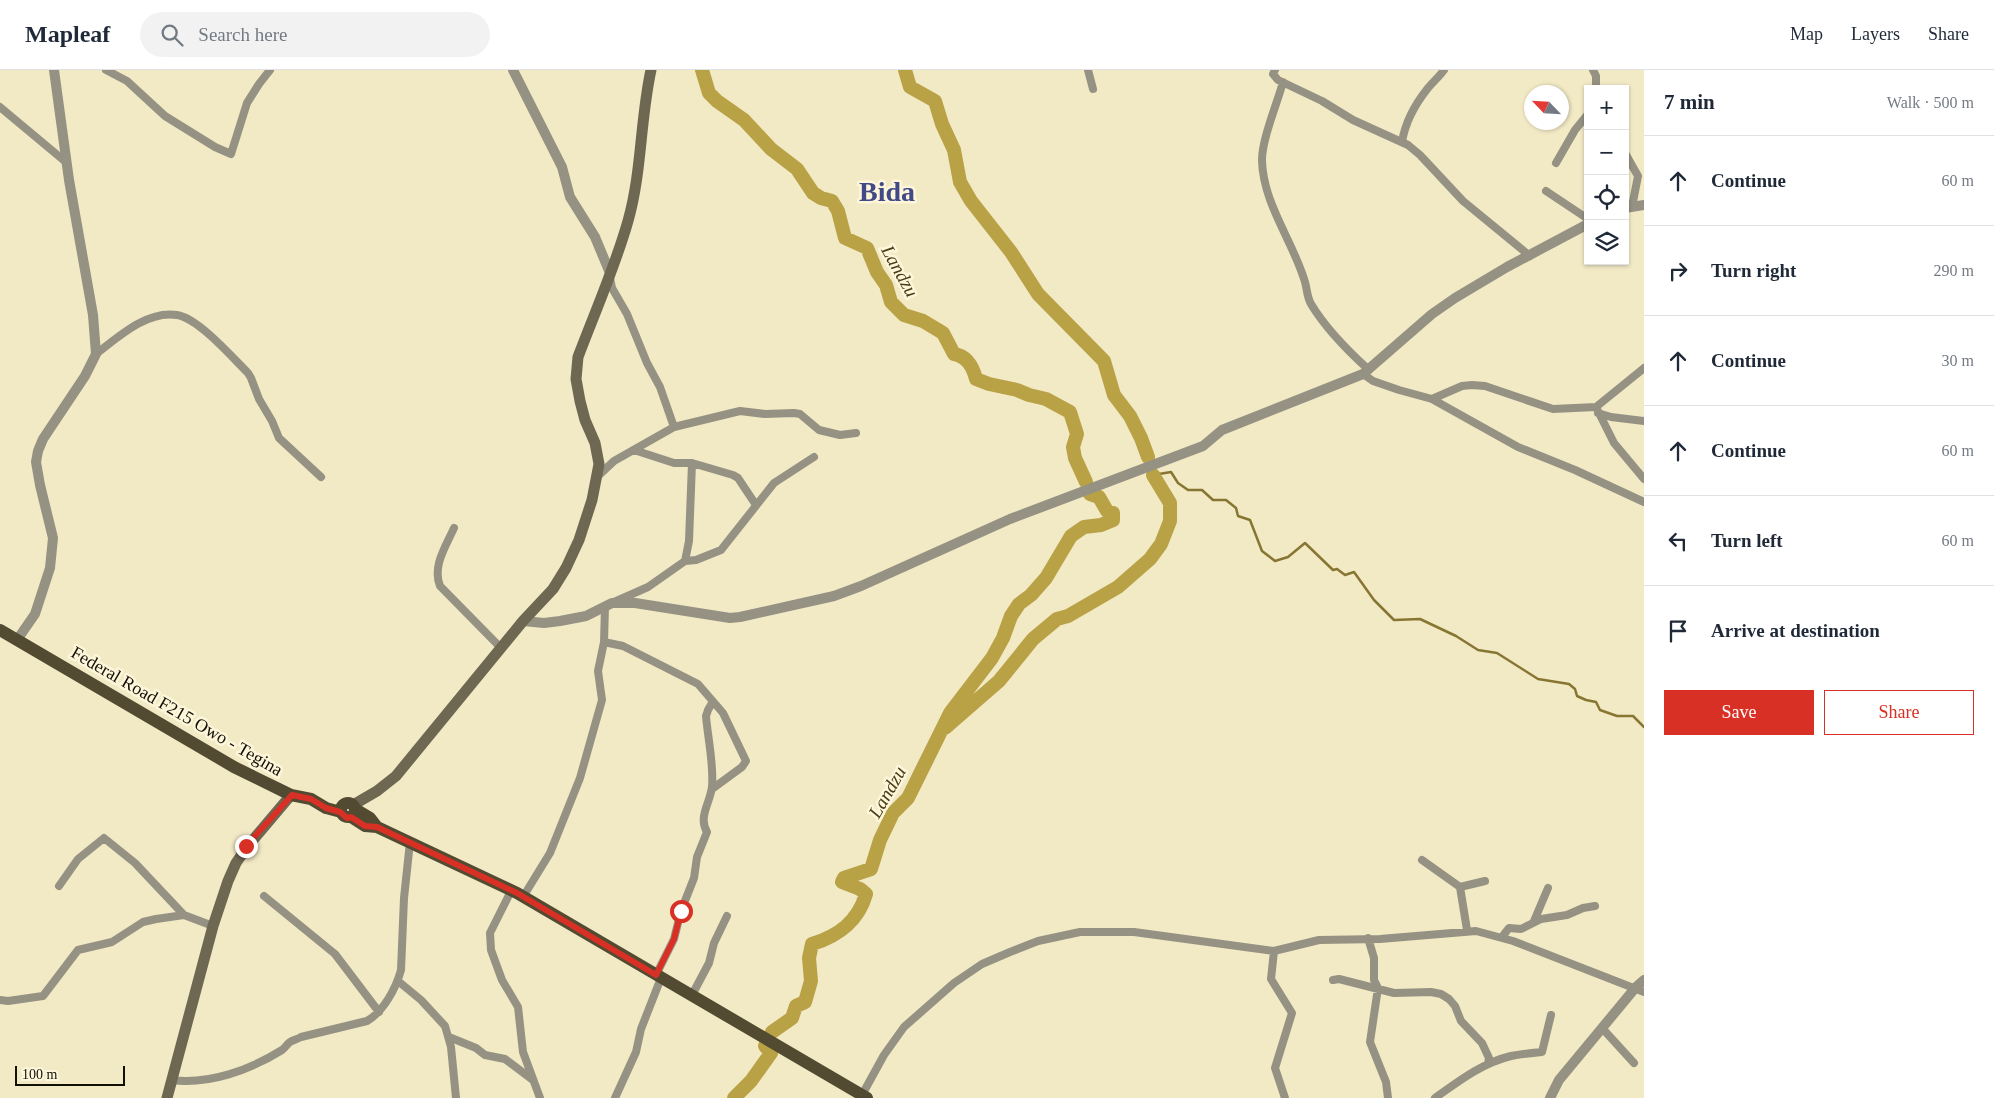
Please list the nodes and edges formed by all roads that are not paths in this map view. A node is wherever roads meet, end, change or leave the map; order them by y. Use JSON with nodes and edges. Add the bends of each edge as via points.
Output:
{"nodes":[{"id":1,"x":54,"y":70,"type":"edge"},
{"id":2,"x":106,"y":70,"type":"edge"},
{"id":3,"x":270,"y":70,"type":"edge"},
{"id":4,"x":513,"y":70,"type":"edge"},
{"id":5,"x":651,"y":70,"type":"edge"},
{"id":6,"x":1088,"y":70,"type":"edge"},
{"id":7,"x":1275,"y":70,"type":"edge"},
{"id":8,"x":1444,"y":70,"type":"edge"},
{"id":9,"x":1594,"y":70,"type":"edge"},
{"id":10,"x":1283,"y":82,"type":"junction"},
{"id":11,"x":1596,"y":85,"type":"edge"},
{"id":12,"x":1093,"y":89,"type":"dead end"},
{"id":13,"x":0,"y":107,"type":"edge"},
{"id":14,"x":1584,"y":119,"type":"edge"},
{"id":15,"x":1402,"y":142,"type":"junction"},
{"id":16,"x":1629,"y":160,"type":"edge"},
{"id":17,"x":67,"y":163,"type":"junction"},
{"id":18,"x":1556,"y":163,"type":"dead end"},
{"id":19,"x":1546,"y":192,"type":"dead end"},
{"id":20,"x":1629,"y":205,"type":"edge"},
{"id":21,"x":1644,"y":205,"type":"edge"},
{"id":22,"x":1629,"y":208,"type":"edge"},
{"id":23,"x":1584,"y":216,"type":"edge"},
{"id":24,"x":1584,"y":226,"type":"edge"},
{"id":25,"x":1530,"y":256,"type":"junction"},
{"id":26,"x":610,"y":273,"type":"junction"},
{"id":27,"x":96,"y":354,"type":"junction"},
{"id":28,"x":1644,"y":368,"type":"edge"},
{"id":29,"x":1366,"y":372,"type":"junction"},
{"id":30,"x":1432,"y":399,"type":"junction"},
{"id":31,"x":1597,"y":410,"type":"junction"},
{"id":32,"x":1644,"y":421,"type":"edge"},
{"id":33,"x":674,"y":427,"type":"junction"},
{"id":34,"x":856,"y":433,"type":"dead end"},
{"id":35,"x":634,"y":450,"type":"junction"},
{"id":36,"x":814,"y":457,"type":"dead end"},
{"id":37,"x":692,"y":463,"type":"junction"},
{"id":38,"x":598,"y":476,"type":"junction"},
{"id":39,"x":321,"y":477,"type":"dead end"},
{"id":40,"x":1644,"y":479,"type":"edge"},
{"id":41,"x":1644,"y":502,"type":"edge"},
{"id":42,"x":756,"y":505,"type":"junction"},
{"id":43,"x":454,"y":528,"type":"dead end"},
{"id":44,"x":685,"y":561,"type":"junction"},
{"id":45,"x":609,"y":605,"type":"junction"},
{"id":46,"x":523,"y":620,"type":"junction"},
{"id":47,"x":0,"y":630,"type":"edge"},
{"id":48,"x":17,"y":640,"type":"junction"},
{"id":49,"x":604,"y":642,"type":"junction"},
{"id":50,"x":501,"y":648,"type":"junction"},
{"id":51,"x":712,"y":703,"type":"junction"},
{"id":52,"x":712,"y":789,"type":"junction"},
{"id":53,"x":292,"y":795,"type":"junction"},
{"id":54,"x":349,"y":810,"type":"junction"},
{"id":55,"x":410,"y":842,"type":"junction"},
{"id":56,"x":1422,"y":860,"type":"dead end"},
{"id":57,"x":1485,"y":881,"type":"dead end"},
{"id":58,"x":59,"y":886,"type":"dead end"},
{"id":59,"x":1460,"y":887,"type":"junction"},
{"id":60,"x":1548,"y":888,"type":"dead end"},
{"id":61,"x":511,"y":891,"type":"junction"},
{"id":62,"x":264,"y":896,"type":"dead end"},
{"id":63,"x":523,"y":897,"type":"junction"},
{"id":64,"x":1595,"y":906,"type":"dead end"},
{"id":65,"x":184,"y":915,"type":"junction"},
{"id":66,"x":726,"y":916,"type":"dead end"},
{"id":67,"x":1534,"y":921,"type":"junction"},
{"id":68,"x":213,"y":926,"type":"junction"},
{"id":69,"x":1467,"y":930,"type":"junction"},
{"id":70,"x":1502,"y":936,"type":"junction"},
{"id":71,"x":1368,"y":938,"type":"junction"},
{"id":72,"x":1274,"y":951,"type":"junction"},
{"id":73,"x":659,"y":976,"type":"junction"},
{"id":74,"x":1333,"y":980,"type":"dead end"},
{"id":75,"x":398,"y":981,"type":"junction"},
{"id":76,"x":1641,"y":986,"type":"edge"},
{"id":77,"x":1378,"y":988,"type":"junction"},
{"id":78,"x":692,"y":995,"type":"junction"},
{"id":79,"x":0,"y":1000,"type":"edge"},
{"id":80,"x":379,"y":1012,"type":"junction"},
{"id":81,"x":1551,"y":1015,"type":"dead end"},
{"id":82,"x":1602,"y":1028,"type":"junction"},
{"id":83,"x":449,"y":1037,"type":"junction"},
{"id":84,"x":1634,"y":1063,"type":"dead end"},
{"id":85,"x":1488,"y":1064,"type":"junction"},
{"id":86,"x":172,"y":1080,"type":"junction"},
{"id":87,"x":533,"y":1080,"type":"junction"},
{"id":88,"x":858,"y":1095,"type":"edge"},
{"id":89,"x":1550,"y":1097,"type":"edge"},
{"id":90,"x":167,"y":1098,"type":"edge"},
{"id":91,"x":456,"y":1098,"type":"edge"},
{"id":92,"x":540,"y":1098,"type":"edge"},
{"id":93,"x":614,"y":1098,"type":"edge"},
{"id":94,"x":1285,"y":1098,"type":"edge"},
{"id":95,"x":1388,"y":1098,"type":"edge"},
{"id":96,"x":1434,"y":1098,"type":"edge"}],
"edges":[{"from":1,"to":17,"type":"street"},
{"from":2,"to":3,"type":"street","via":[[127,81],[165,116],[231,154],[247,103]]},
{"from":4,"to":26,"type":"street","via":[[562,167],[570,197],[595,237]]},
{"from":5,"to":26,"type":"main road","via":[[638,175],[628,220]]},
{"from":6,"to":12,"type":"street"},
{"from":7,"to":10,"type":"street","via":[[1274,77]]},
{"from":8,"to":15,"type":"street","via":[[1427,89],[1405,126]]},
{"from":9,"to":11,"type":"street"},
{"from":10,"to":15,"type":"street"},
{"from":10,"to":29,"type":"street","via":[[1264,146],[1263,178],[1305,282],[1310,303]]},
{"from":13,"to":17,"type":"street"},
{"from":14,"to":18,"type":"street"},
{"from":15,"to":25,"type":"street","via":[[1420,155],[1463,201]]},
{"from":16,"to":20,"type":"street","via":[[1638,176]]},
{"from":17,"to":27,"type":"street","via":[[93,315]]},
{"from":19,"to":23,"type":"street"},
{"from":21,"to":22,"type":"street"},
{"from":24,"to":25,"type":"street"},
{"from":25,"to":29,"type":"street","via":[[1432,314]]},
{"from":26,"to":33,"type":"street","via":[[612,288],[635,329]]},
{"from":26,"to":38,"type":"main road","via":[[578,357],[576,379],[585,420],[596,443]]},
{"from":27,"to":39,"type":"street","via":[[142,322],[169,314],[183,316],[196,324],[248,373],[279,438]]},
{"from":27,"to":48,"type":"street","via":[[38,451],[36,462],[53,538],[50,568],[35,614]]},
{"from":28,"to":31,"type":"street"},
{"from":29,"to":30,"type":"street","via":[[1373,381]]},
{"from":29,"to":45,"type":"street","via":[[1222,430],[1203,446],[1010,519],[891,574],[834,596],[730,618],[635,603]]},
{"from":30,"to":31,"type":"street","via":[[1472,384],[1553,409]]},
{"from":30,"to":41,"type":"street","via":[[1518,447]]},
{"from":31,"to":32,"type":"street","via":[[1617,418]]},
{"from":31,"to":40,"type":"street","via":[[1621,453]]},
{"from":33,"to":34,"type":"street","via":[[740,410],[765,414],[794,412],[819,430],[840,435]]},
{"from":33,"to":35,"type":"street"},
{"from":35,"to":37,"type":"street","via":[[674,463]]},
{"from":35,"to":38,"type":"street","via":[[614,461]]},
{"from":36,"to":42,"type":"street","via":[[774,483]]},
{"from":37,"to":42,"type":"street","via":[[738,478]]},
{"from":37,"to":44,"type":"street","via":[[689,541]]},
{"from":38,"to":46,"type":"main road","via":[[579,540],[566,568],[553,589]]},
{"from":42,"to":44,"type":"street","via":[[721,550]]},
{"from":43,"to":50,"type":"street","via":[[439,562],[438,581]]},
{"from":44,"to":45,"type":"street","via":[[648,587]]},
{"from":45,"to":46,"type":"street","via":[[586,616],[560,621]]},
{"from":45,"to":49,"type":"street"},
{"from":46,"to":50,"type":"main road"},
{"from":47,"to":48,"type":"main road","name":"Federal Road F215 Owo - Tegina"},
{"from":48,"to":53,"type":"main road","name":"Federal Road F215 Owo - Tegina","via":[[234,767]]},
{"from":49,"to":51,"type":"street","via":[[623,646],[679,673],[702,688]]},
{"from":49,"to":63,"type":"street","via":[[598,671],[602,700],[580,778],[550,853]]},
{"from":50,"to":54,"type":"main road","via":[[396,776]]},
{"from":51,"to":52,"type":"street","via":[[706,716]]},
{"from":51,"to":52,"type":"street","via":[[723,713],[746,761],[742,768]]},
{"from":52,"to":73,"type":"street","via":[[703,823],[707,832],[697,857],[694,878]]},
{"from":53,"to":54,"type":"main road","name":"Federal Road F215 Owo - Tegina","via":[[311,799],[326,808]]},
{"from":53,"to":68,"type":"main road","via":[[246,846],[236,862]]},
{"from":54,"to":55,"type":"main road","name":"Federal Road F215 Owo - Tegina","via":[[365,826],[377,827]]},
{"from":55,"to":61,"type":"main road"},
{"from":55,"to":75,"type":"street"},
{"from":56,"to":59,"type":"street"},
{"from":57,"to":59,"type":"street"},
{"from":58,"to":65,"type":"street","via":[[78,859],[104,838],[135,863]]},
{"from":59,"to":69,"type":"street"},
{"from":60,"to":67,"type":"street"},
{"from":61,"to":63,"type":"main road"},
{"from":61,"to":87,"type":"street","via":[[489,937],[494,961],[518,1007],[523,1052]]},
{"from":62,"to":80,"type":"street","via":[[335,954]]},
{"from":63,"to":73,"type":"main road"},
{"from":64,"to":67,"type":"street"},
{"from":65,"to":68,"type":"street"},
{"from":65,"to":79,"type":"street","via":[[143,922],[112,942],[78,950],[43,996]]},
{"from":66,"to":78,"type":"street","via":[[709,962]]},
{"from":67,"to":70,"type":"street","via":[[1521,929],[1509,928]]},
{"from":68,"to":86,"type":"main road"},
{"from":69,"to":70,"type":"street"},
{"from":69,"to":71,"type":"street"},
{"from":70,"to":76,"type":"street"},
{"from":71,"to":72,"type":"street","via":[[1319,940]]},
{"from":71,"to":77,"type":"street"},
{"from":72,"to":88,"type":"street","via":[[1118,932],[1080,932],[1038,942],[982,964],[929,1003],[904,1027]]},
{"from":72,"to":94,"type":"street","via":[[1271,979],[1292,1013],[1275,1068]]},
{"from":73,"to":78,"type":"main road"},
{"from":73,"to":93,"type":"street","via":[[636,1052]]},
{"from":74,"to":77,"type":"street"},
{"from":75,"to":80,"type":"street"},
{"from":75,"to":83,"type":"street","via":[[437,1016]]},
{"from":76,"to":82,"type":"street"},
{"from":77,"to":85,"type":"street","via":[[1394,993],[1431,992],[1449,999],[1462,1022],[1488,1052]]},
{"from":77,"to":95,"type":"street","via":[[1370,1042],[1386,1082]]},
{"from":78,"to":88,"type":"main road"},
{"from":80,"to":86,"type":"street","via":[[367,1021],[301,1037],[244,1069],[205,1081]]},
{"from":81,"to":85,"type":"street","via":[[1542,1052],[1511,1056]]},
{"from":82,"to":84,"type":"street"},
{"from":82,"to":89,"type":"street","via":[[1559,1080]]},
{"from":83,"to":87,"type":"street","via":[[485,1055],[505,1059]]},
{"from":83,"to":91,"type":"street"},
{"from":85,"to":96,"type":"street"},
{"from":86,"to":90,"type":"main road"},
{"from":87,"to":92,"type":"street"}]}
